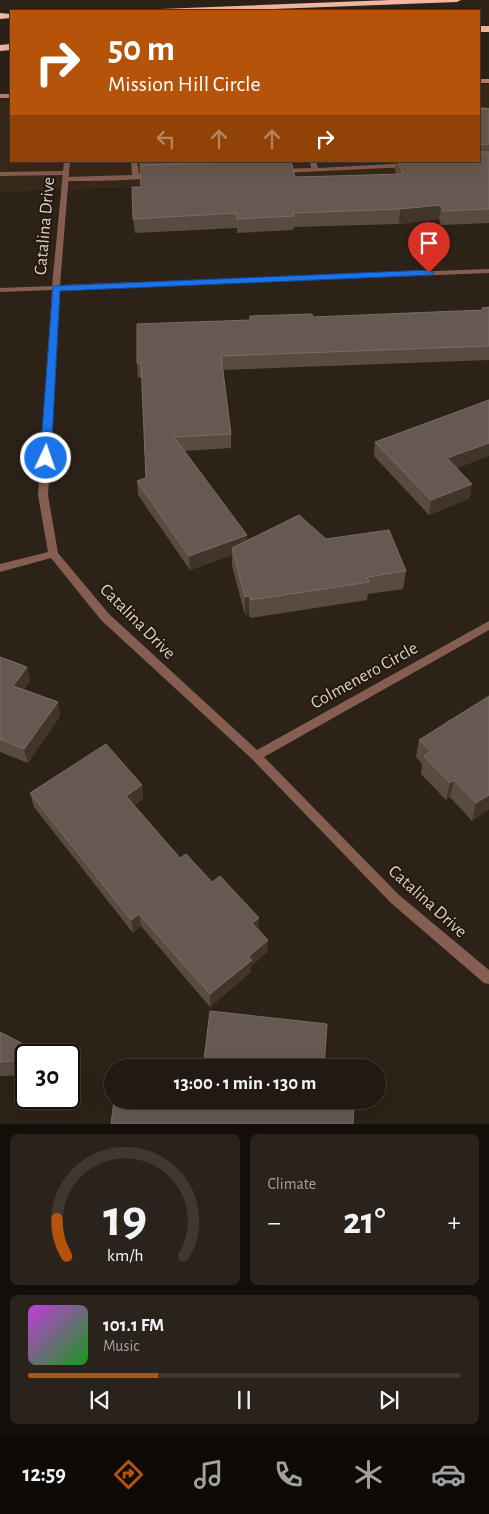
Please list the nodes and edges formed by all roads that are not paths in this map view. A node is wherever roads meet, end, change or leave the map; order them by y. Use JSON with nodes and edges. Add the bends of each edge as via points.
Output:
{"nodes":[{"id":1,"x":457,"y":0,"type":"edge"},
{"id":2,"x":188,"y":10,"type":"edge"},
{"id":3,"x":66,"y":162,"type":"edge"},
{"id":4,"x":134,"y":162,"type":"edge"},
{"id":5,"x":313,"y":162,"type":"edge"},
{"id":6,"x":380,"y":164,"type":"edge"},
{"id":7,"x":420,"y":164,"type":"edge"},
{"id":8,"x":315,"y":170,"type":"junction"},
{"id":9,"x":275,"y":172,"type":"edge"},
{"id":10,"x":0,"y":174,"type":"edge"},
{"id":11,"x":66,"y":176,"type":"junction"},
{"id":12,"x":156,"y":176,"type":"edge"},
{"id":13,"x":136,"y":177,"type":"junction"},
{"id":14,"x":489,"y":271,"type":"edge"},
{"id":15,"x":56,"y":288,"type":"junction"},
{"id":16,"x":0,"y":290,"type":"edge"},
{"id":17,"x":53,"y":554,"type":"junction"},
{"id":18,"x":0,"y":568,"type":"edge"},
{"id":19,"x":489,"y":625,"type":"edge"},
{"id":20,"x":256,"y":756,"type":"junction"},
{"id":21,"x":489,"y":978,"type":"edge"}],
"edges":[{"from":1,"to":2,"type":"highway"},
{"from":3,"to":11,"type":"street","name":"Catalina Drive"},
{"from":4,"to":13,"type":"street"},
{"from":5,"to":8,"type":"street"},
{"from":6,"to":7,"type":"street"},
{"from":6,"to":8,"type":"street"},
{"from":8,"to":9,"type":"street"},
{"from":10,"to":11,"type":"street"},
{"from":11,"to":13,"type":"street"},
{"from":11,"to":15,"type":"street","name":"Catalina Drive"},
{"from":12,"to":13,"type":"street"},
{"from":14,"to":15,"type":"street"},
{"from":15,"to":16,"type":"street"},
{"from":15,"to":17,"type":"street","name":"Catalina Drive","via":[[43,495]]},
{"from":17,"to":18,"type":"street"},
{"from":17,"to":20,"type":"street","name":"Catalina Drive","via":[[105,617]]},
{"from":19,"to":20,"type":"street","name":"Colmenero Circle"},
{"from":20,"to":21,"type":"street","name":"Catalina Drive","via":[[395,899]]}]}
